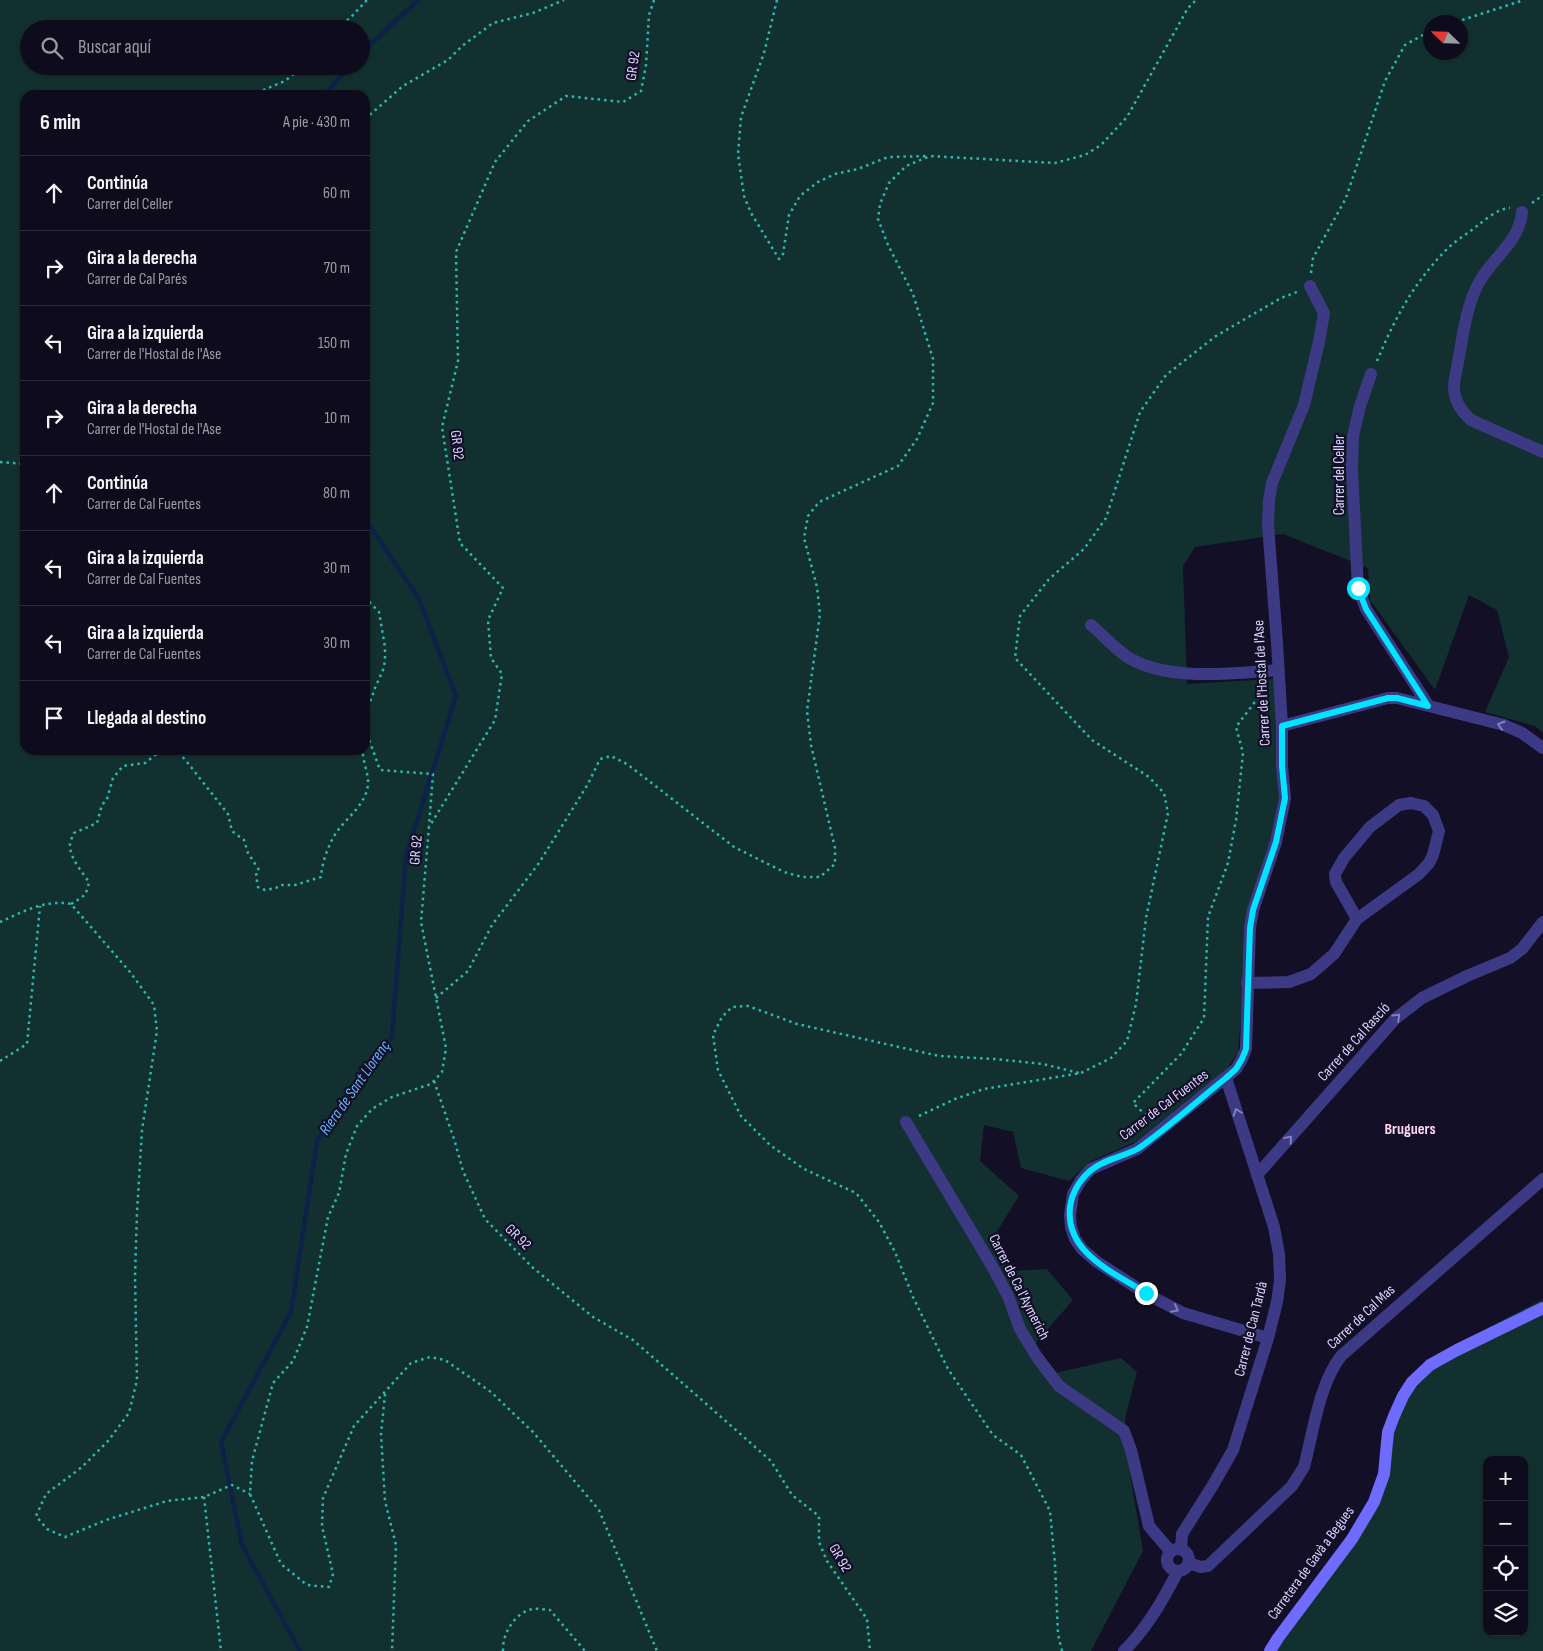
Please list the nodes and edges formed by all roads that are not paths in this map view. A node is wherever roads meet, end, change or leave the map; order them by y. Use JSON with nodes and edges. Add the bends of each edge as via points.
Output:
{"nodes":[{"id":1,"x":1522,"y":212,"type":"dead end"},
{"id":2,"x":1310,"y":286,"type":"road end"},
{"id":3,"x":1371,"y":374,"type":"road end"},
{"id":4,"x":1543,"y":452,"type":"edge"},
{"id":5,"x":1091,"y":625,"type":"dead end"},
{"id":6,"x":1278,"y":670,"type":"junction"},
{"id":7,"x":1428,"y":706,"type":"junction"},
{"id":8,"x":1282,"y":726,"type":"junction"},
{"id":9,"x":1543,"y":748,"type":"edge"},
{"id":10,"x":1357,"y":919,"type":"junction"},
{"id":11,"x":1543,"y":922,"type":"edge"},
{"id":12,"x":1247,"y":983,"type":"junction"},
{"id":13,"x":1226,"y":1078,"type":"junction"},
{"id":14,"x":906,"y":1122,"type":"road end"},
{"id":15,"x":1257,"y":1175,"type":"junction"},
{"id":16,"x":1543,"y":1179,"type":"edge"},
{"id":17,"x":1543,"y":1308,"type":"edge"},
{"id":18,"x":1268,"y":1338,"type":"junction"},
{"id":19,"x":1176,"y":1551,"type":"junction"},
{"id":20,"x":1183,"y":1567,"type":"junction"},
{"id":21,"x":1124,"y":1651,"type":"edge"},
{"id":22,"x":1270,"y":1651,"type":"edge"}],
"edges":[{"from":1,"to":4,"type":"street","via":[[1513,239],[1475,291],[1454,386],[1458,404],[1470,420]]},
{"from":2,"to":6,"type":"street","name":"Carrer de l'Hostal de l'Ase","via":[[1324,313],[1320,342],[1304,405],[1272,483],[1269,500]]},
{"from":3,"to":7,"type":"street","name":"Carrer del Celler","via":[[1353,436],[1358,588],[1366,609]]},
{"from":5,"to":6,"type":"street","via":[[1127,657],[1145,666],[1185,673]]},
{"from":6,"to":8,"type":"street","name":"Carrer de l'Hostal de l'Ase"},
{"from":7,"to":8,"type":"street","via":[[1388,698]]},
{"from":9,"to":7,"type":"street","one_way":true,"via":[[1504,725]]},
{"from":8,"to":12,"type":"street","name":"Carrer de l'Hostal de l'Ase","via":[[1285,798],[1276,842],[1253,910]]},
{"from":10,"to":10,"type":"street","via":[[1336,882],[1335,874],[1344,858],[1370,827],[1399,805],[1411,802],[1424,806],[1433,815],[1439,830],[1429,864]]},
{"from":10,"to":12,"type":"street","via":[[1334,954],[1311,974],[1289,982]]},
{"from":15,"to":11,"type":"street","name":"Carrer de Cal Rascló","one_way":true,"via":[[1395,1020],[1422,998],[1510,958],[1522,949]]},
{"from":12,"to":13,"type":"street","name":"Carrer de l'Hostal de l'Ase","via":[[1246,1049],[1236,1069]]},
{"from":15,"to":13,"type":"street","name":"Carrer de Can Tardà","one_way":true},
{"from":13,"to":18,"type":"street","name":"Carrer de Cal Fuentes","one_way":true,"via":[[1137,1149],[1092,1169],[1073,1194],[1071,1227],[1082,1249],[1146,1293],[1183,1313]]},
{"from":14,"to":19,"type":"street","name":"Carrer de Ca l'Aymerich","via":[[992,1266],[1020,1329],[1037,1357],[1059,1386],[1124,1431],[1149,1526]]},
{"from":15,"to":18,"type":"street","name":"Carrer de Can Tardà","via":[[1279,1254],[1280,1280]]},
{"from":16,"to":20,"type":"street","name":"Carrer de Cal Mas","via":[[1341,1356],[1326,1384],[1299,1476],[1208,1566]]},
{"from":17,"to":22,"type":"main road","name":"Carretera de Gavà a Begues","via":[[1456,1350],[1430,1365],[1412,1382],[1388,1432],[1384,1474],[1374,1502],[1352,1540]]},
{"from":18,"to":19,"type":"street","name":"Carrer de Can Tardà","via":[[1233,1450],[1182,1534]]},
{"from":19,"to":20,"type":"street","via":[[1188,1555]]},
{"from":19,"to":20,"type":"street","via":[[1168,1557],[1168,1564],[1173,1570]]},
{"from":20,"to":21,"type":"street","via":[[1154,1614]]}]}
